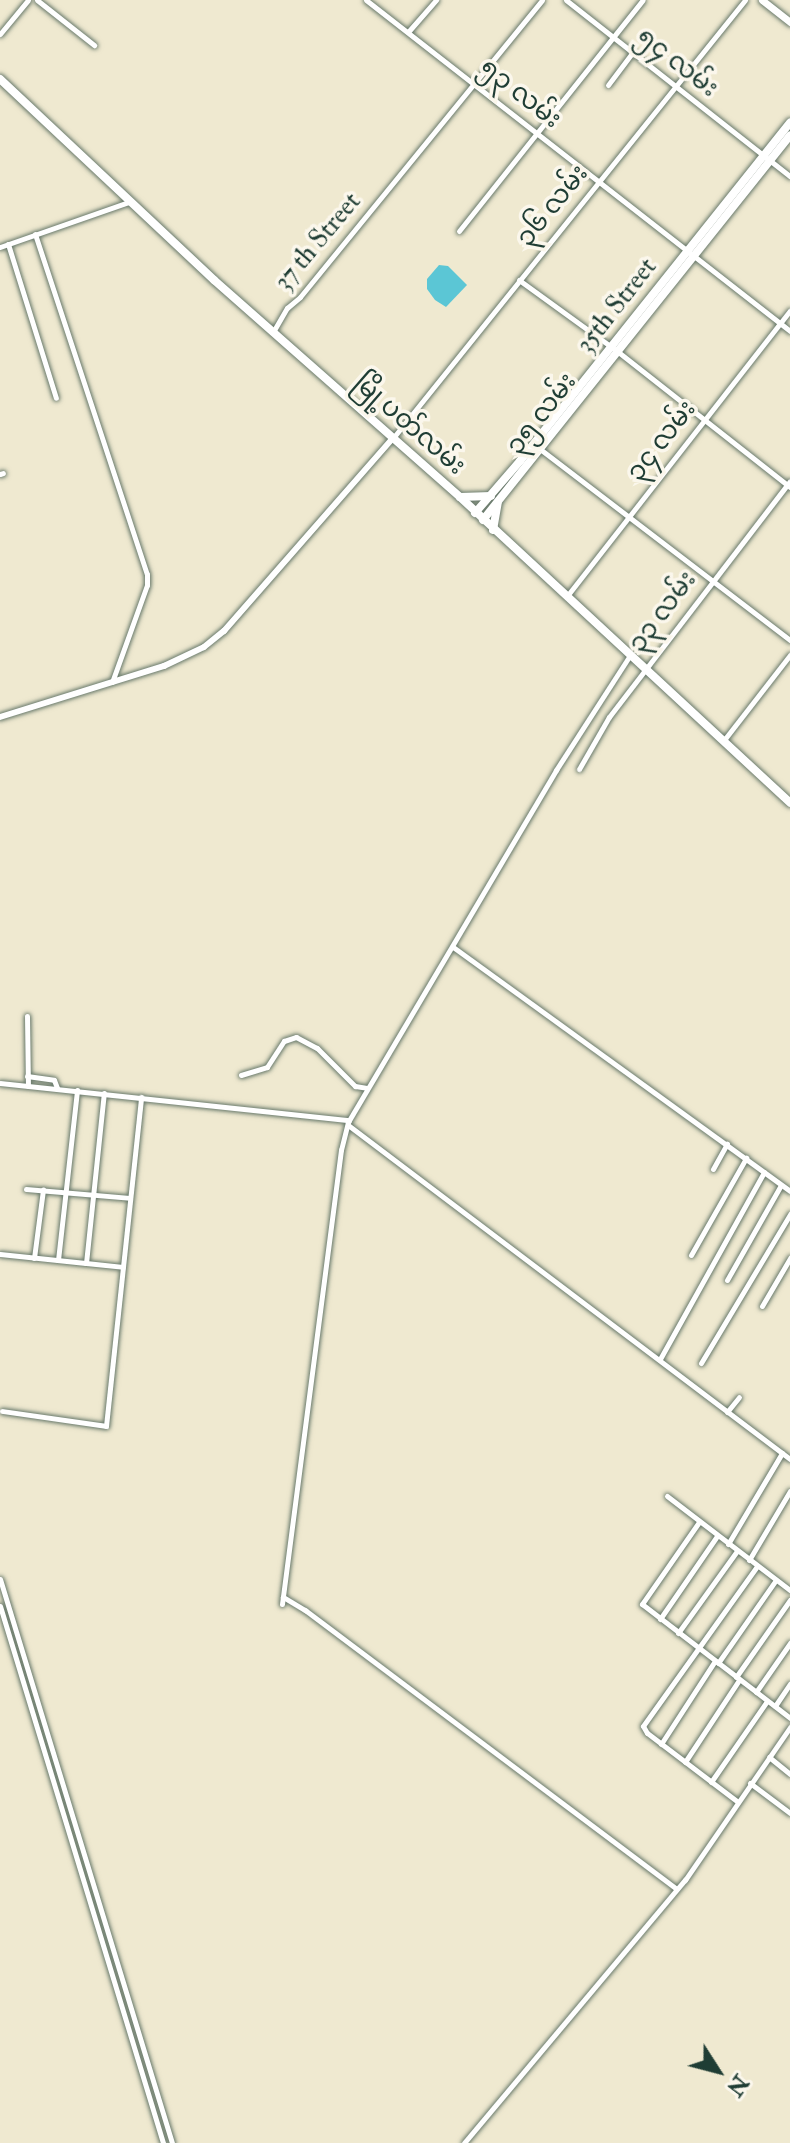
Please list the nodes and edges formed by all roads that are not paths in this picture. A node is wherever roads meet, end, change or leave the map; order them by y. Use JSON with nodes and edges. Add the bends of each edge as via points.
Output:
{"nodes":[{"id":1,"x":28,"y":0,"type":"edge"},
{"id":2,"x":37,"y":0,"type":"edge"},
{"id":3,"x":366,"y":0,"type":"edge"},
{"id":4,"x":436,"y":0,"type":"edge"},
{"id":5,"x":542,"y":0,"type":"edge"},
{"id":6,"x":566,"y":0,"type":"edge"},
{"id":7,"x":643,"y":0,"type":"edge"},
{"id":8,"x":745,"y":0,"type":"edge"},
{"id":9,"x":762,"y":0,"type":"edge"},
{"id":10,"x":790,"y":22,"type":"edge"},
{"id":11,"x":408,"y":32,"type":"junction"},
{"id":12,"x":0,"y":34,"type":"edge"},
{"id":13,"x":613,"y":37,"type":"junction"},
{"id":14,"x":94,"y":45,"type":"dead end"},
{"id":15,"x":632,"y":53,"type":"junction"},
{"id":16,"x":0,"y":79,"type":"edge"},
{"id":17,"x":474,"y":83,"type":"junction"},
{"id":18,"x":608,"y":85,"type":"dead end"},
{"id":19,"x":675,"y":87,"type":"junction"},
{"id":20,"x":790,"y":123,"type":"edge"},
{"id":21,"x":537,"y":133,"type":"junction"},
{"id":22,"x":790,"y":135,"type":"edge"},
{"id":23,"x":766,"y":159,"type":"junction"},
{"id":24,"x":790,"y":176,"type":"edge"},
{"id":25,"x":598,"y":182,"type":"junction"},
{"id":26,"x":131,"y":201,"type":"junction"},
{"id":27,"x":459,"y":231,"type":"dead end"},
{"id":28,"x":35,"y":234,"type":"junction"},
{"id":29,"x":8,"y":244,"type":"junction"},
{"id":30,"x":0,"y":247,"type":"edge"},
{"id":31,"x":689,"y":253,"type":"junction"},
{"id":32,"x":519,"y":280,"type":"junction"},
{"id":33,"x":790,"y":311,"type":"edge"},
{"id":34,"x":780,"y":324,"type":"junction"},
{"id":35,"x":790,"y":331,"type":"edge"},
{"id":36,"x":273,"y":332,"type":"junction"},
{"id":37,"x":614,"y":349,"type":"junction"},
{"id":38,"x":56,"y":398,"type":"dead end"},
{"id":39,"x":703,"y":420,"type":"junction"},
{"id":40,"x":393,"y":438,"type":"junction"},
{"id":41,"x":540,"y":449,"type":"junction"},
{"id":42,"x":523,"y":464,"type":"junction"},
{"id":43,"x":789,"y":484,"type":"edge"},
{"id":44,"x":460,"y":497,"type":"junction"},
{"id":45,"x":495,"y":499,"type":"junction"},
{"id":46,"x":475,"y":513,"type":"junction"},
{"id":47,"x":627,"y":517,"type":"junction"},
{"id":48,"x":483,"y":520,"type":"junction"},
{"id":49,"x":493,"y":530,"type":"junction"},
{"id":50,"x":713,"y":580,"type":"junction"},
{"id":51,"x":566,"y":596,"type":"junction"},
{"id":52,"x":790,"y":640,"type":"edge"},
{"id":53,"x":630,"y":655,"type":"junction"},
{"id":54,"x":790,"y":655,"type":"edge"},
{"id":55,"x":645,"y":667,"type":"junction"},
{"id":56,"x":112,"y":682,"type":"junction"},
{"id":57,"x":0,"y":717,"type":"edge"},
{"id":58,"x":724,"y":740,"type":"junction"},
{"id":59,"x":579,"y":769,"type":"dead end"},
{"id":60,"x":790,"y":803,"type":"edge"},
{"id":61,"x":453,"y":947,"type":"junction"},
{"id":62,"x":27,"y":1016,"type":"dead end"},
{"id":63,"x":241,"y":1075,"type":"dead end"},
{"id":64,"x":27,"y":1076,"type":"junction"},
{"id":65,"x":0,"y":1083,"type":"edge"},
{"id":66,"x":28,"y":1086,"type":"junction"},
{"id":67,"x":57,"y":1088,"type":"junction"},
{"id":68,"x":368,"y":1088,"type":"junction"},
{"id":69,"x":77,"y":1090,"type":"junction"},
{"id":70,"x":104,"y":1093,"type":"junction"},
{"id":71,"x":141,"y":1097,"type":"junction"},
{"id":72,"x":348,"y":1122,"type":"junction"},
{"id":73,"x":727,"y":1144,"type":"junction"},
{"id":74,"x":746,"y":1158,"type":"junction"},
{"id":75,"x":713,"y":1169,"type":"dead end"},
{"id":76,"x":764,"y":1172,"type":"junction"},
{"id":77,"x":781,"y":1185,"type":"junction"},
{"id":78,"x":26,"y":1189,"type":"dead end"},
{"id":79,"x":43,"y":1190,"type":"junction"},
{"id":80,"x":790,"y":1191,"type":"edge"},
{"id":81,"x":65,"y":1193,"type":"junction"},
{"id":82,"x":93,"y":1195,"type":"junction"},
{"id":83,"x":130,"y":1198,"type":"junction"},
{"id":84,"x":790,"y":1214,"type":"edge"},
{"id":85,"x":0,"y":1254,"type":"edge"},
{"id":86,"x":691,"y":1255,"type":"dead end"},
{"id":87,"x":34,"y":1258,"type":"junction"},
{"id":88,"x":790,"y":1258,"type":"edge"},
{"id":89,"x":58,"y":1260,"type":"junction"},
{"id":90,"x":86,"y":1263,"type":"junction"},
{"id":91,"x":123,"y":1267,"type":"junction"},
{"id":92,"x":727,"y":1280,"type":"dead end"},
{"id":93,"x":762,"y":1306,"type":"dead end"},
{"id":94,"x":660,"y":1359,"type":"junction"},
{"id":95,"x":701,"y":1363,"type":"dead end"},
{"id":96,"x":739,"y":1397,"type":"dead end"},
{"id":97,"x":2,"y":1411,"type":"dead end"},
{"id":98,"x":727,"y":1412,"type":"junction"},
{"id":99,"x":782,"y":1453,"type":"junction"},
{"id":100,"x":790,"y":1459,"type":"edge"},
{"id":101,"x":790,"y":1491,"type":"edge"},
{"id":102,"x":667,"y":1496,"type":"dead end"},
{"id":103,"x":699,"y":1522,"type":"junction"},
{"id":104,"x":717,"y":1536,"type":"junction"},
{"id":105,"x":728,"y":1544,"type":"junction"},
{"id":106,"x":737,"y":1551,"type":"junction"},
{"id":107,"x":749,"y":1560,"type":"junction"},
{"id":108,"x":757,"y":1566,"type":"junction"},
{"id":109,"x":0,"y":1579,"type":"edge"},
{"id":110,"x":776,"y":1580,"type":"junction"},
{"id":111,"x":790,"y":1590,"type":"edge"},
{"id":112,"x":790,"y":1600,"type":"edge"},
{"id":113,"x":0,"y":1606,"type":"edge"},
{"id":114,"x":660,"y":1619,"type":"junction"},
{"id":115,"x":678,"y":1633,"type":"junction"},
{"id":116,"x":790,"y":1643,"type":"edge"},
{"id":117,"x":697,"y":1648,"type":"junction"},
{"id":118,"x":716,"y":1662,"type":"junction"},
{"id":119,"x":738,"y":1678,"type":"junction"},
{"id":120,"x":790,"y":1684,"type":"edge"},
{"id":121,"x":756,"y":1692,"type":"junction"},
{"id":122,"x":767,"y":1701,"type":"junction"},
{"id":123,"x":775,"y":1706,"type":"junction"},
{"id":124,"x":790,"y":1718,"type":"edge"},
{"id":125,"x":790,"y":1727,"type":"edge"},
{"id":126,"x":661,"y":1744,"type":"junction"},
{"id":127,"x":769,"y":1757,"type":"junction"},
{"id":128,"x":685,"y":1762,"type":"junction"},
{"id":129,"x":790,"y":1774,"type":"edge"},
{"id":130,"x":711,"y":1782,"type":"junction"},
{"id":131,"x":750,"y":1783,"type":"junction"},
{"id":132,"x":738,"y":1802,"type":"junction"},
{"id":133,"x":790,"y":1813,"type":"edge"},
{"id":134,"x":676,"y":1889,"type":"junction"},
{"id":135,"x":163,"y":2143,"type":"edge"},
{"id":136,"x":172,"y":2143,"type":"edge"},
{"id":137,"x":464,"y":2143,"type":"edge"}],
"edges":[{"from":1,"to":12,"type":"street"},
{"from":2,"to":14,"type":"street"},
{"from":3,"to":11,"type":"street","name":"၅၃ လမ်း"},
{"from":4,"to":11,"type":"street"},
{"from":5,"to":17,"type":"street","name":"37 th Street"},
{"from":6,"to":13,"type":"street","name":"၅၄ လမ်း"},
{"from":7,"to":13,"type":"street"},
{"from":8,"to":19,"type":"street","name":"၃၆ လမ်း"},
{"from":9,"to":10,"type":"main road"},
{"from":11,"to":17,"type":"street","name":"၅၃ လမ်း"},
{"from":13,"to":15,"type":"street","name":"၅၄ လမ်း"},
{"from":13,"to":21,"type":"street"},
{"from":15,"to":18,"type":"street"},
{"from":15,"to":19,"type":"street","name":"၅၄ လမ်း"},
{"from":16,"to":26,"type":"main road","name":"မြို့ပတ်လမ်း"},
{"from":17,"to":21,"type":"street","name":"၅၃ လမ်း"},
{"from":17,"to":36,"type":"street","name":"37 th Street","via":[[287,308]]},
{"from":19,"to":23,"type":"street","name":"၅၄ လမ်း"},
{"from":19,"to":25,"type":"street","name":"၃၆ လမ်း"},
{"from":20,"to":23,"type":"main road","name":"35th Street"},
{"from":21,"to":25,"type":"street","name":"၅၃ လမ်း"},
{"from":21,"to":27,"type":"street"},
{"from":22,"to":23,"type":"main road","name":"35th Street"},
{"from":23,"to":24,"type":"street","name":"၅၄ လမ်း"},
{"from":23,"to":31,"type":"main road","name":"35th Street"},
{"from":25,"to":31,"type":"street","name":"၅၃ လမ်း"},
{"from":25,"to":32,"type":"street","name":"၃၆ လမ်း"},
{"from":26,"to":28,"type":"street"},
{"from":26,"to":36,"type":"main road","name":"မြို့ပတ်လမ်း"},
{"from":28,"to":29,"type":"street"},
{"from":28,"to":56,"type":"street","via":[[147,574]]},
{"from":29,"to":30,"type":"street"},
{"from":29,"to":38,"type":"street"},
{"from":31,"to":34,"type":"street","name":"၅၃ လမ်း"},
{"from":31,"to":37,"type":"main road","name":"၃၅ လမ်း"},
{"from":32,"to":37,"type":"street"},
{"from":32,"to":40,"type":"street","name":"၃၆ လမ်း"},
{"from":33,"to":34,"type":"street","name":"၃၄ လမ်း"},
{"from":34,"to":35,"type":"street","name":"၅၃ လမ်း"},
{"from":34,"to":39,"type":"street","name":"၃၄ လမ်း"},
{"from":36,"to":40,"type":"main road","name":"မြို့ပတ်လမ်း"},
{"from":37,"to":39,"type":"street"},
{"from":37,"to":41,"type":"main road","name":"၃၅ လမ်း"},
{"from":37,"to":42,"type":"main road","name":"35th Street"},
{"from":39,"to":43,"type":"street"},
{"from":39,"to":47,"type":"street","name":"၃၄ လမ်း"},
{"from":40,"to":44,"type":"main road","name":"မြို့ပတ်လမ်း"},
{"from":40,"to":56,"type":"street","via":[[212,641],[164,666]]},
{"from":41,"to":42,"type":"main road","name":"၃၅ လမ်း"},
{"from":41,"to":47,"type":"street"},
{"from":42,"to":45,"type":"main road","name":"35th Street"},
{"from":43,"to":50,"type":"street","name":"၃၃ လမ်း"},
{"from":44,"to":45,"type":"main road"},
{"from":44,"to":46,"type":"main road","name":"မြို့ပတ်လမ်း"},
{"from":45,"to":46,"type":"main road","name":"35th Street"},
{"from":45,"to":48,"type":"main road"},
{"from":45,"to":49,"type":"main road"},
{"from":46,"to":48,"type":"main road","name":"မြို့ပတ်လမ်း"},
{"from":47,"to":50,"type":"street"},
{"from":47,"to":51,"type":"street","name":"၃၄ လမ်း"},
{"from":48,"to":49,"type":"main road","name":"မြို့ပတ်လမ်း"},
{"from":49,"to":51,"type":"main road","name":"မြို့ပတ်လမ်း"},
{"from":50,"to":52,"type":"street"},
{"from":50,"to":55,"type":"street","name":"၃၃ လမ်း"},
{"from":51,"to":53,"type":"main road","name":"မြို့ပတ်လမ်း"},
{"from":53,"to":55,"type":"main road","name":"မြို့ပတ်လမ်း"},
{"from":53,"to":61,"type":"street"},
{"from":54,"to":58,"type":"street"},
{"from":55,"to":58,"type":"main road","name":"မြို့ပတ်လမ်း"},
{"from":55,"to":59,"type":"street","name":"၃၃ လမ်း"},
{"from":56,"to":57,"type":"street"},
{"from":58,"to":60,"type":"main road","name":"မြို့ပတ်လမ်း"},
{"from":61,"to":68,"type":"street"},
{"from":61,"to":73,"type":"street"},
{"from":62,"to":64,"type":"street"},
{"from":63,"to":68,"type":"street","via":[[267,1067],[284,1041],[296,1037],[317,1048],[355,1086]]},
{"from":64,"to":66,"type":"street"},
{"from":64,"to":67,"type":"street","via":[[54,1080]]},
{"from":65,"to":66,"type":"street"},
{"from":66,"to":67,"type":"street"},
{"from":67,"to":69,"type":"street"},
{"from":68,"to":72,"type":"street"},
{"from":69,"to":70,"type":"street"},
{"from":69,"to":81,"type":"street"},
{"from":70,"to":71,"type":"street"},
{"from":70,"to":82,"type":"street"},
{"from":71,"to":72,"type":"street"},
{"from":71,"to":83,"type":"street"},
{"from":72,"to":94,"type":"street"},
{"from":72,"to":134,"type":"street","via":[[282,1600],[305,1610]]},
{"from":73,"to":74,"type":"street"},
{"from":73,"to":75,"type":"street"},
{"from":74,"to":76,"type":"street"},
{"from":74,"to":86,"type":"street"},
{"from":76,"to":77,"type":"street"},
{"from":76,"to":94,"type":"street"},
{"from":77,"to":80,"type":"street"},
{"from":77,"to":92,"type":"street"},
{"from":78,"to":79,"type":"street"},
{"from":79,"to":81,"type":"street"},
{"from":79,"to":87,"type":"street"},
{"from":81,"to":82,"type":"street"},
{"from":81,"to":89,"type":"street"},
{"from":82,"to":83,"type":"street"},
{"from":82,"to":90,"type":"street"},
{"from":83,"to":91,"type":"street"},
{"from":84,"to":95,"type":"street"},
{"from":85,"to":87,"type":"street"},
{"from":87,"to":89,"type":"street"},
{"from":88,"to":93,"type":"street"},
{"from":89,"to":90,"type":"street"},
{"from":90,"to":91,"type":"street"},
{"from":91,"to":97,"type":"street","via":[[106,1426]]},
{"from":94,"to":98,"type":"street"},
{"from":96,"to":98,"type":"street"},
{"from":98,"to":99,"type":"street"},
{"from":99,"to":100,"type":"street"},
{"from":99,"to":105,"type":"street"},
{"from":101,"to":107,"type":"street"},
{"from":102,"to":103,"type":"street"},
{"from":103,"to":104,"type":"street"},
{"from":103,"to":114,"type":"street","via":[[643,1599],[642,1604]]},
{"from":104,"to":105,"type":"street"},
{"from":104,"to":114,"type":"street"},
{"from":105,"to":106,"type":"street"},
{"from":106,"to":107,"type":"street"},
{"from":106,"to":115,"type":"street"},
{"from":107,"to":108,"type":"street"},
{"from":108,"to":110,"type":"street"},
{"from":108,"to":117,"type":"street"},
{"from":109,"to":136,"type":"street"},
{"from":110,"to":111,"type":"street"},
{"from":110,"to":118,"type":"street"},
{"from":112,"to":119,"type":"street"},
{"from":113,"to":135,"type":"street"},
{"from":114,"to":115,"type":"street"},
{"from":115,"to":117,"type":"street"},
{"from":116,"to":121,"type":"street"},
{"from":117,"to":118,"type":"street"},
{"from":117,"to":126,"type":"street","via":[[643,1726]]},
{"from":118,"to":119,"type":"street"},
{"from":118,"to":126,"type":"street"},
{"from":119,"to":121,"type":"street"},
{"from":119,"to":128,"type":"street"},
{"from":120,"to":123,"type":"street"},
{"from":121,"to":122,"type":"street"},
{"from":122,"to":123,"type":"street"},
{"from":122,"to":130,"type":"street"},
{"from":123,"to":124,"type":"street"},
{"from":125,"to":127,"type":"street"},
{"from":126,"to":128,"type":"street"},
{"from":127,"to":129,"type":"street"},
{"from":127,"to":131,"type":"street"},
{"from":128,"to":130,"type":"street"},
{"from":130,"to":132,"type":"street"},
{"from":131,"to":132,"type":"street"},
{"from":131,"to":133,"type":"street"},
{"from":132,"to":134,"type":"street"},
{"from":134,"to":137,"type":"street"}]}
